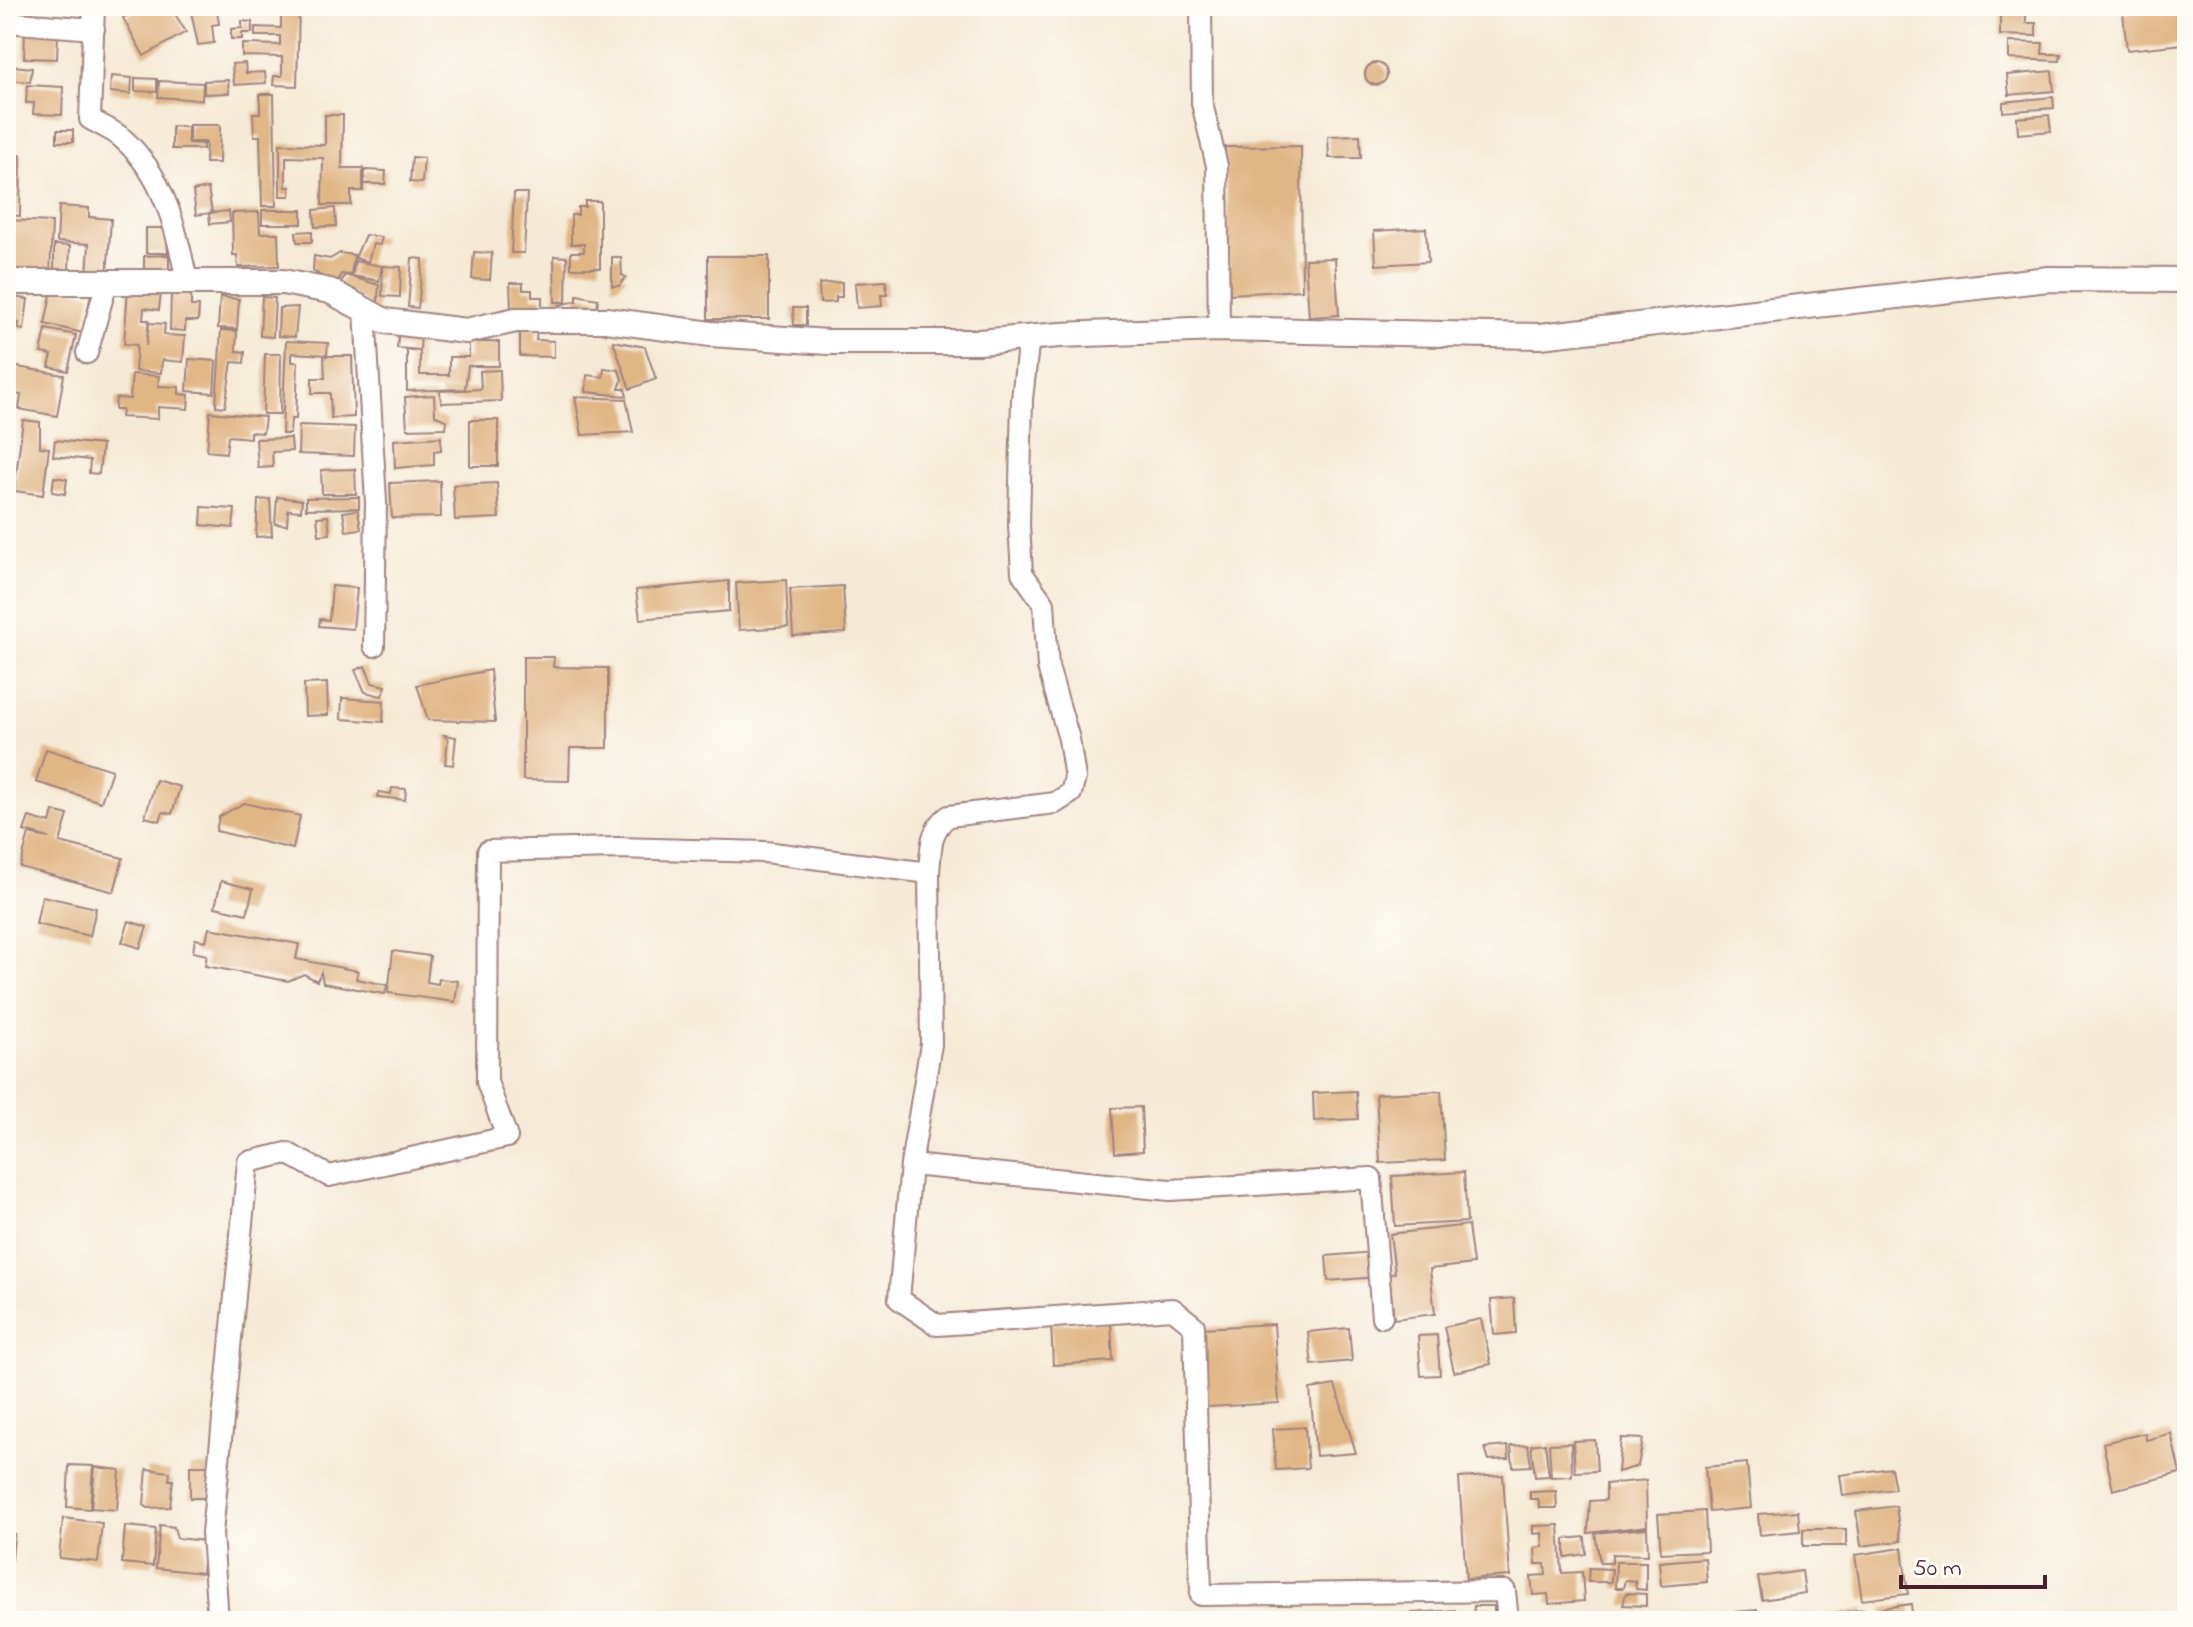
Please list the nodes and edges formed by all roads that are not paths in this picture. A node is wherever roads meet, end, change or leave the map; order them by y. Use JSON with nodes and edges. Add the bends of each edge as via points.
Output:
{"nodes":[{"id":1,"x":94,"y":6,"type":"edge"},
{"id":2,"x":1201,"y":6,"type":"edge"},
{"id":3,"x":6,"y":22,"type":"edge"},
{"id":4,"x":94,"y":29,"type":"junction"},
{"id":5,"x":2187,"y":280,"type":"edge"},
{"id":6,"x":6,"y":282,"type":"edge"},
{"id":7,"x":107,"y":282,"type":"junction"},
{"id":8,"x":187,"y":282,"type":"junction"},
{"id":9,"x":365,"y":310,"type":"junction"},
{"id":10,"x":1219,"y":329,"type":"junction"},
{"id":11,"x":1029,"y":337,"type":"junction"},
{"id":12,"x":87,"y":353,"type":"dead end"},
{"id":13,"x":374,"y":646,"type":"dead end"},
{"id":14,"x":929,"y":873,"type":"junction"},
{"id":15,"x":911,"y":1165,"type":"junction"},
{"id":16,"x":1382,"y":1317,"type":"dead end"},
{"id":17,"x":218,"y":1621,"type":"edge"},
{"id":18,"x":1508,"y":1621,"type":"edge"}],
"edges":[{"from":1,"to":4,"type":"street"},
{"from":2,"to":10,"type":"street","via":[[1202,103],[1217,166]]},
{"from":3,"to":4,"type":"street"},
{"from":4,"to":8,"type":"street","via":[[90,119],[122,138],[157,184],[176,223]]},
{"from":5,"to":10,"type":"street","via":[[2048,279],[1540,336]]},
{"from":6,"to":7,"type":"street"},
{"from":7,"to":8,"type":"street"},
{"from":7,"to":12,"type":"street"},
{"from":8,"to":9,"type":"street","via":[[307,285]]},
{"from":9,"to":11,"type":"street","via":[[385,321],[466,331],[516,320],[606,320],[828,342]]},
{"from":9,"to":13,"type":"street","via":[[376,502]]},
{"from":10,"to":11,"type":"street"},
{"from":11,"to":14,"type":"street","via":[[1022,399],[1022,573],[1044,604],[1048,667],[1075,778],[1071,793],[1055,803],[949,816],[937,823]]},
{"from":14,"to":15,"type":"street","via":[[931,1044]]},
{"from":14,"to":17,"type":"street","via":[[765,852],[488,851],[487,1082],[507,1137],[329,1176],[287,1153],[248,1162],[212,1533]]},
{"from":15,"to":16,"type":"street","via":[[1170,1190],[1371,1178]]},
{"from":15,"to":18,"type":"street","via":[[899,1299],[937,1325],[1173,1309],[1194,1326],[1201,1595],[1505,1591]]}]}
